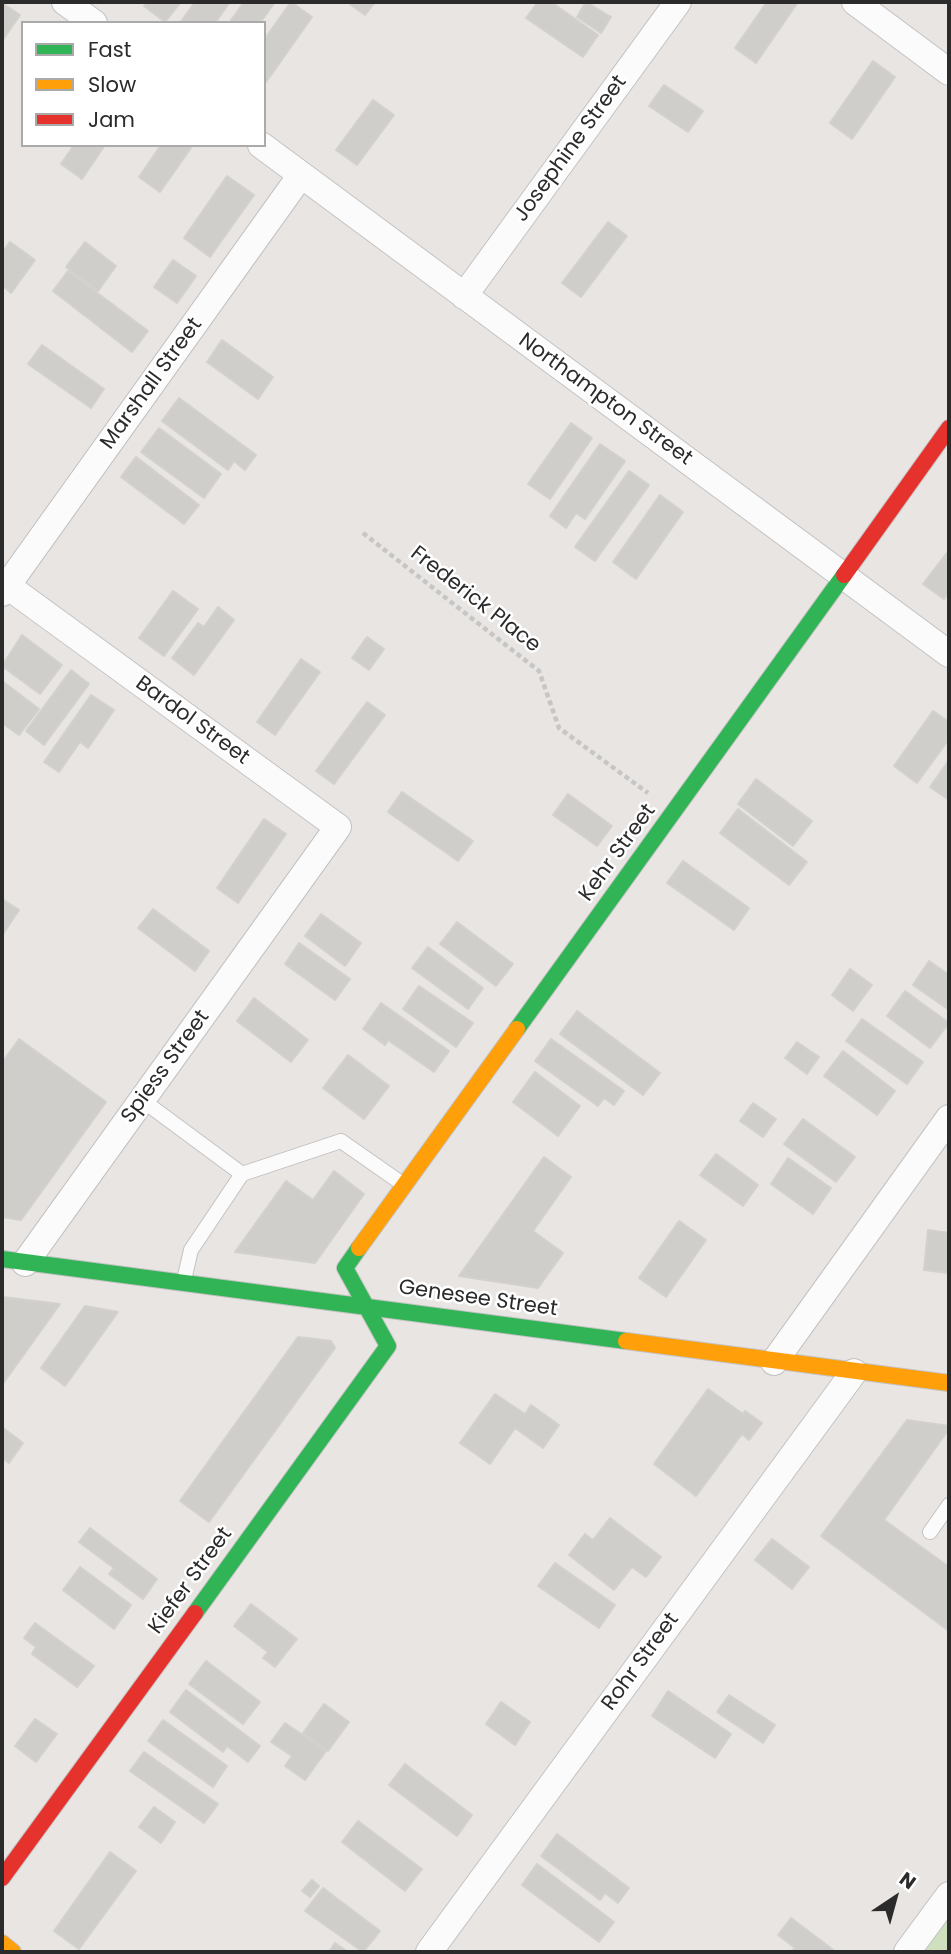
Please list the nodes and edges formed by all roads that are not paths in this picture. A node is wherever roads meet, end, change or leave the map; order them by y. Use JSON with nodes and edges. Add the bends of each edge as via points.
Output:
{"nodes":[{"id":1,"x":65,"y":2,"type":"edge"},
{"id":2,"x":678,"y":2,"type":"edge"},
{"id":3,"x":855,"y":2,"type":"edge"},
{"id":4,"x":91,"y":21,"type":"edge"},
{"id":5,"x":949,"y":72,"type":"edge"},
{"id":6,"x":264,"y":147,"type":"edge"},
{"id":7,"x":301,"y":175,"type":"junction"},
{"id":8,"x":464,"y":296,"type":"junction"},
{"id":9,"x":949,"y":428,"type":"edge"},
{"id":10,"x":843,"y":576,"type":"junction"},
{"id":11,"x":3,"y":587,"type":"edge"},
{"id":12,"x":949,"y":654,"type":"edge"},
{"id":13,"x":306,"y":871,"type":"joint"},
{"id":14,"x":142,"y":1100,"type":"junction"},
{"id":15,"x":949,"y":1118,"type":"edge"},
{"id":16,"x":242,"y":1174,"type":"junction"},
{"id":17,"x":405,"y":1186,"type":"junction"},
{"id":18,"x":13,"y":1261,"type":"edge"},
{"id":19,"x":184,"y":1282,"type":"junction"},
{"id":20,"x":366,"y":1306,"type":"junction"},
{"id":21,"x":774,"y":1362,"type":"junction"},
{"id":22,"x":853,"y":1372,"type":"junction"},
{"id":23,"x":949,"y":1383,"type":"edge"},
{"id":24,"x":949,"y":1505,"type":"edge"},
{"id":25,"x":930,"y":1532,"type":"dead end"},
{"id":26,"x":2,"y":1878,"type":"edge"},
{"id":27,"x":949,"y":1895,"type":"edge"},
{"id":28,"x":2,"y":1943,"type":"edge"},
{"id":29,"x":13,"y":1952,"type":"edge"},
{"id":30,"x":429,"y":1952,"type":"edge"},
{"id":31,"x":907,"y":1952,"type":"edge"}],
"edges":[{"from":1,"to":4,"type":"street"},
{"from":2,"to":8,"type":"street","name":"Josephine Street"},
{"from":3,"to":5,"type":"street"},
{"from":6,"to":7,"type":"street","name":"Northampton Street"},
{"from":7,"to":8,"type":"street","name":"Northampton Street"},
{"from":7,"to":11,"type":"street","name":"Marshall Street"},
{"from":8,"to":10,"type":"street","name":"Northampton Street"},
{"from":9,"to":10,"type":"street","name":"Kehr Street"},
{"from":10,"to":12,"type":"street","name":"Northampton Street"},
{"from":10,"to":17,"type":"street","name":"Kehr Street"},
{"from":11,"to":13,"type":"street","name":"Bardol Street","via":[[338,827]]},
{"from":13,"to":14,"type":"street","name":"Spiess Street"},
{"from":14,"to":16,"type":"lane"},
{"from":14,"to":18,"type":"street","name":"Spiess Street"},
{"from":15,"to":21,"type":"street"},
{"from":16,"to":17,"type":"lane","via":[[341,1141]]},
{"from":16,"to":19,"type":"lane","via":[[191,1250]]},
{"from":17,"to":20,"type":"street","name":"Kehr Street","via":[[345,1268]]},
{"from":18,"to":19,"type":"street","name":"Genesee Street"},
{"from":19,"to":20,"type":"street","name":"Genesee Street"},
{"from":20,"to":21,"type":"street","name":"Genesee Street"},
{"from":20,"to":26,"type":"street","name":"Kiefer Street","via":[[388,1346]]},
{"from":21,"to":22,"type":"street","name":"Genesee Street"},
{"from":22,"to":23,"type":"street","name":"Genesee Street"},
{"from":22,"to":30,"type":"street","name":"Rohr Street"},
{"from":24,"to":25,"type":"lane"},
{"from":27,"to":31,"type":"street"},
{"from":28,"to":29,"type":"street"}]}
